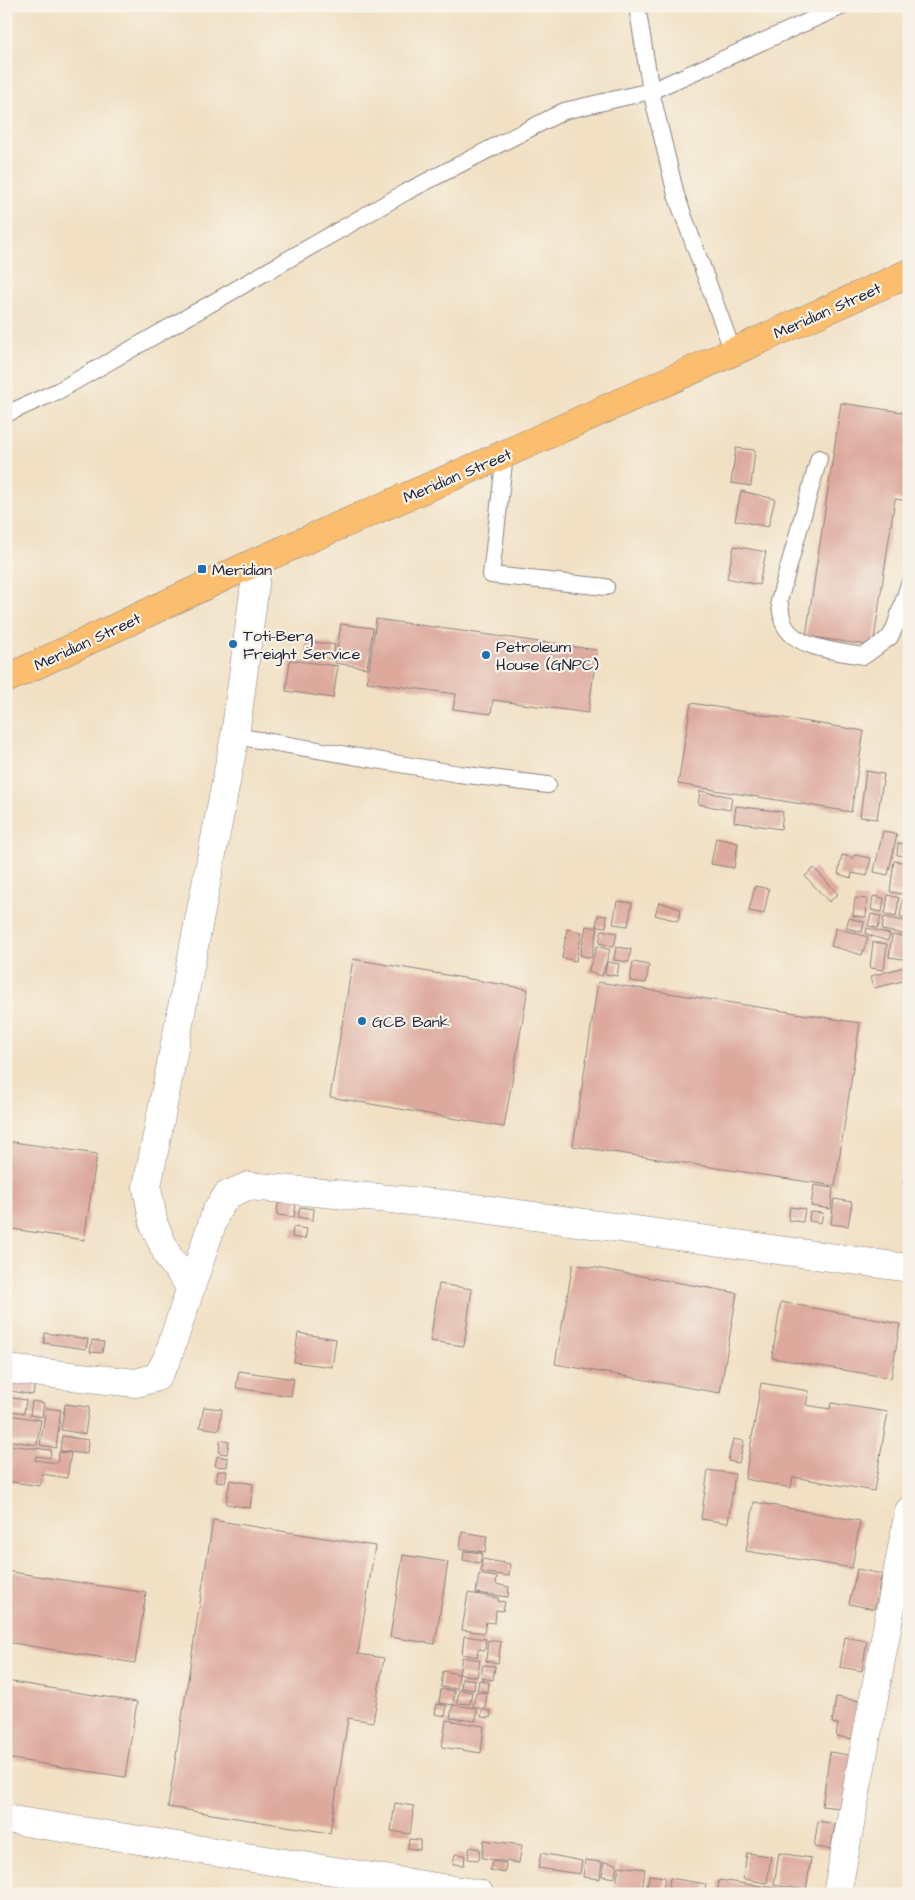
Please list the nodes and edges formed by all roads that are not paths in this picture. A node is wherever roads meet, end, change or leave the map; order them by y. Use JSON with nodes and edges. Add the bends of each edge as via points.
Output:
{"nodes":[{"id":1,"x":637,"y":6,"type":"edge"},
{"id":2,"x":843,"y":6,"type":"edge"},
{"id":3,"x":651,"y":91,"type":"junction"},
{"id":4,"x":909,"y":273,"type":"edge"},
{"id":5,"x":733,"y":352,"type":"junction"},
{"id":6,"x":6,"y":414,"type":"edge"},
{"id":7,"x":505,"y":454,"type":"junction"},
{"id":8,"x":820,"y":458,"type":"dead end"},
{"id":9,"x":258,"y":561,"type":"junction"},
{"id":10,"x":909,"y":584,"type":"edge"},
{"id":11,"x":606,"y":587,"type":"dead end"},
{"id":12,"x":6,"y":679,"type":"edge"},
{"id":13,"x":236,"y":736,"type":"junction"},
{"id":14,"x":548,"y":785,"type":"dead end"},
{"id":15,"x":909,"y":1268,"type":"edge"},
{"id":16,"x":191,"y":1287,"type":"junction"},
{"id":17,"x":6,"y":1369,"type":"edge"},
{"id":18,"x":909,"y":1511,"type":"edge"},
{"id":19,"x":6,"y":1819,"type":"edge"},
{"id":20,"x":480,"y":1894,"type":"edge"},
{"id":21,"x":837,"y":1894,"type":"edge"}],
"edges":[{"from":1,"to":3,"type":"lane"},
{"from":2,"to":3,"type":"lane"},
{"from":3,"to":5,"type":"lane","via":[[676,195]]},
{"from":3,"to":6,"type":"lane","via":[[564,111],[406,192],[58,390]]},
{"from":4,"to":5,"type":"main road","name":"Meridian Street"},
{"from":5,"to":7,"type":"main road","name":"Meridian Street"},
{"from":7,"to":9,"type":"main road","name":"Meridian Street"},
{"from":7,"to":11,"type":"lane","via":[[491,574]]},
{"from":8,"to":10,"type":"lane","via":[[779,601],[784,625],[797,639],[823,649],[864,656],[890,637]]},
{"from":9,"to":12,"type":"main road","name":"Meridian Street"},
{"from":9,"to":13,"type":"street"},
{"from":13,"to":14,"type":"lane","via":[[459,774]]},
{"from":13,"to":16,"type":"street","via":[[148,1187],[154,1225],[170,1258]]},
{"from":15,"to":16,"type":"street","via":[[454,1205],[248,1186],[227,1195],[216,1212]]},
{"from":16,"to":17,"type":"street","via":[[168,1359],[157,1377],[136,1384]]},
{"from":18,"to":21,"type":"street"},
{"from":19,"to":20,"type":"street"}]}
